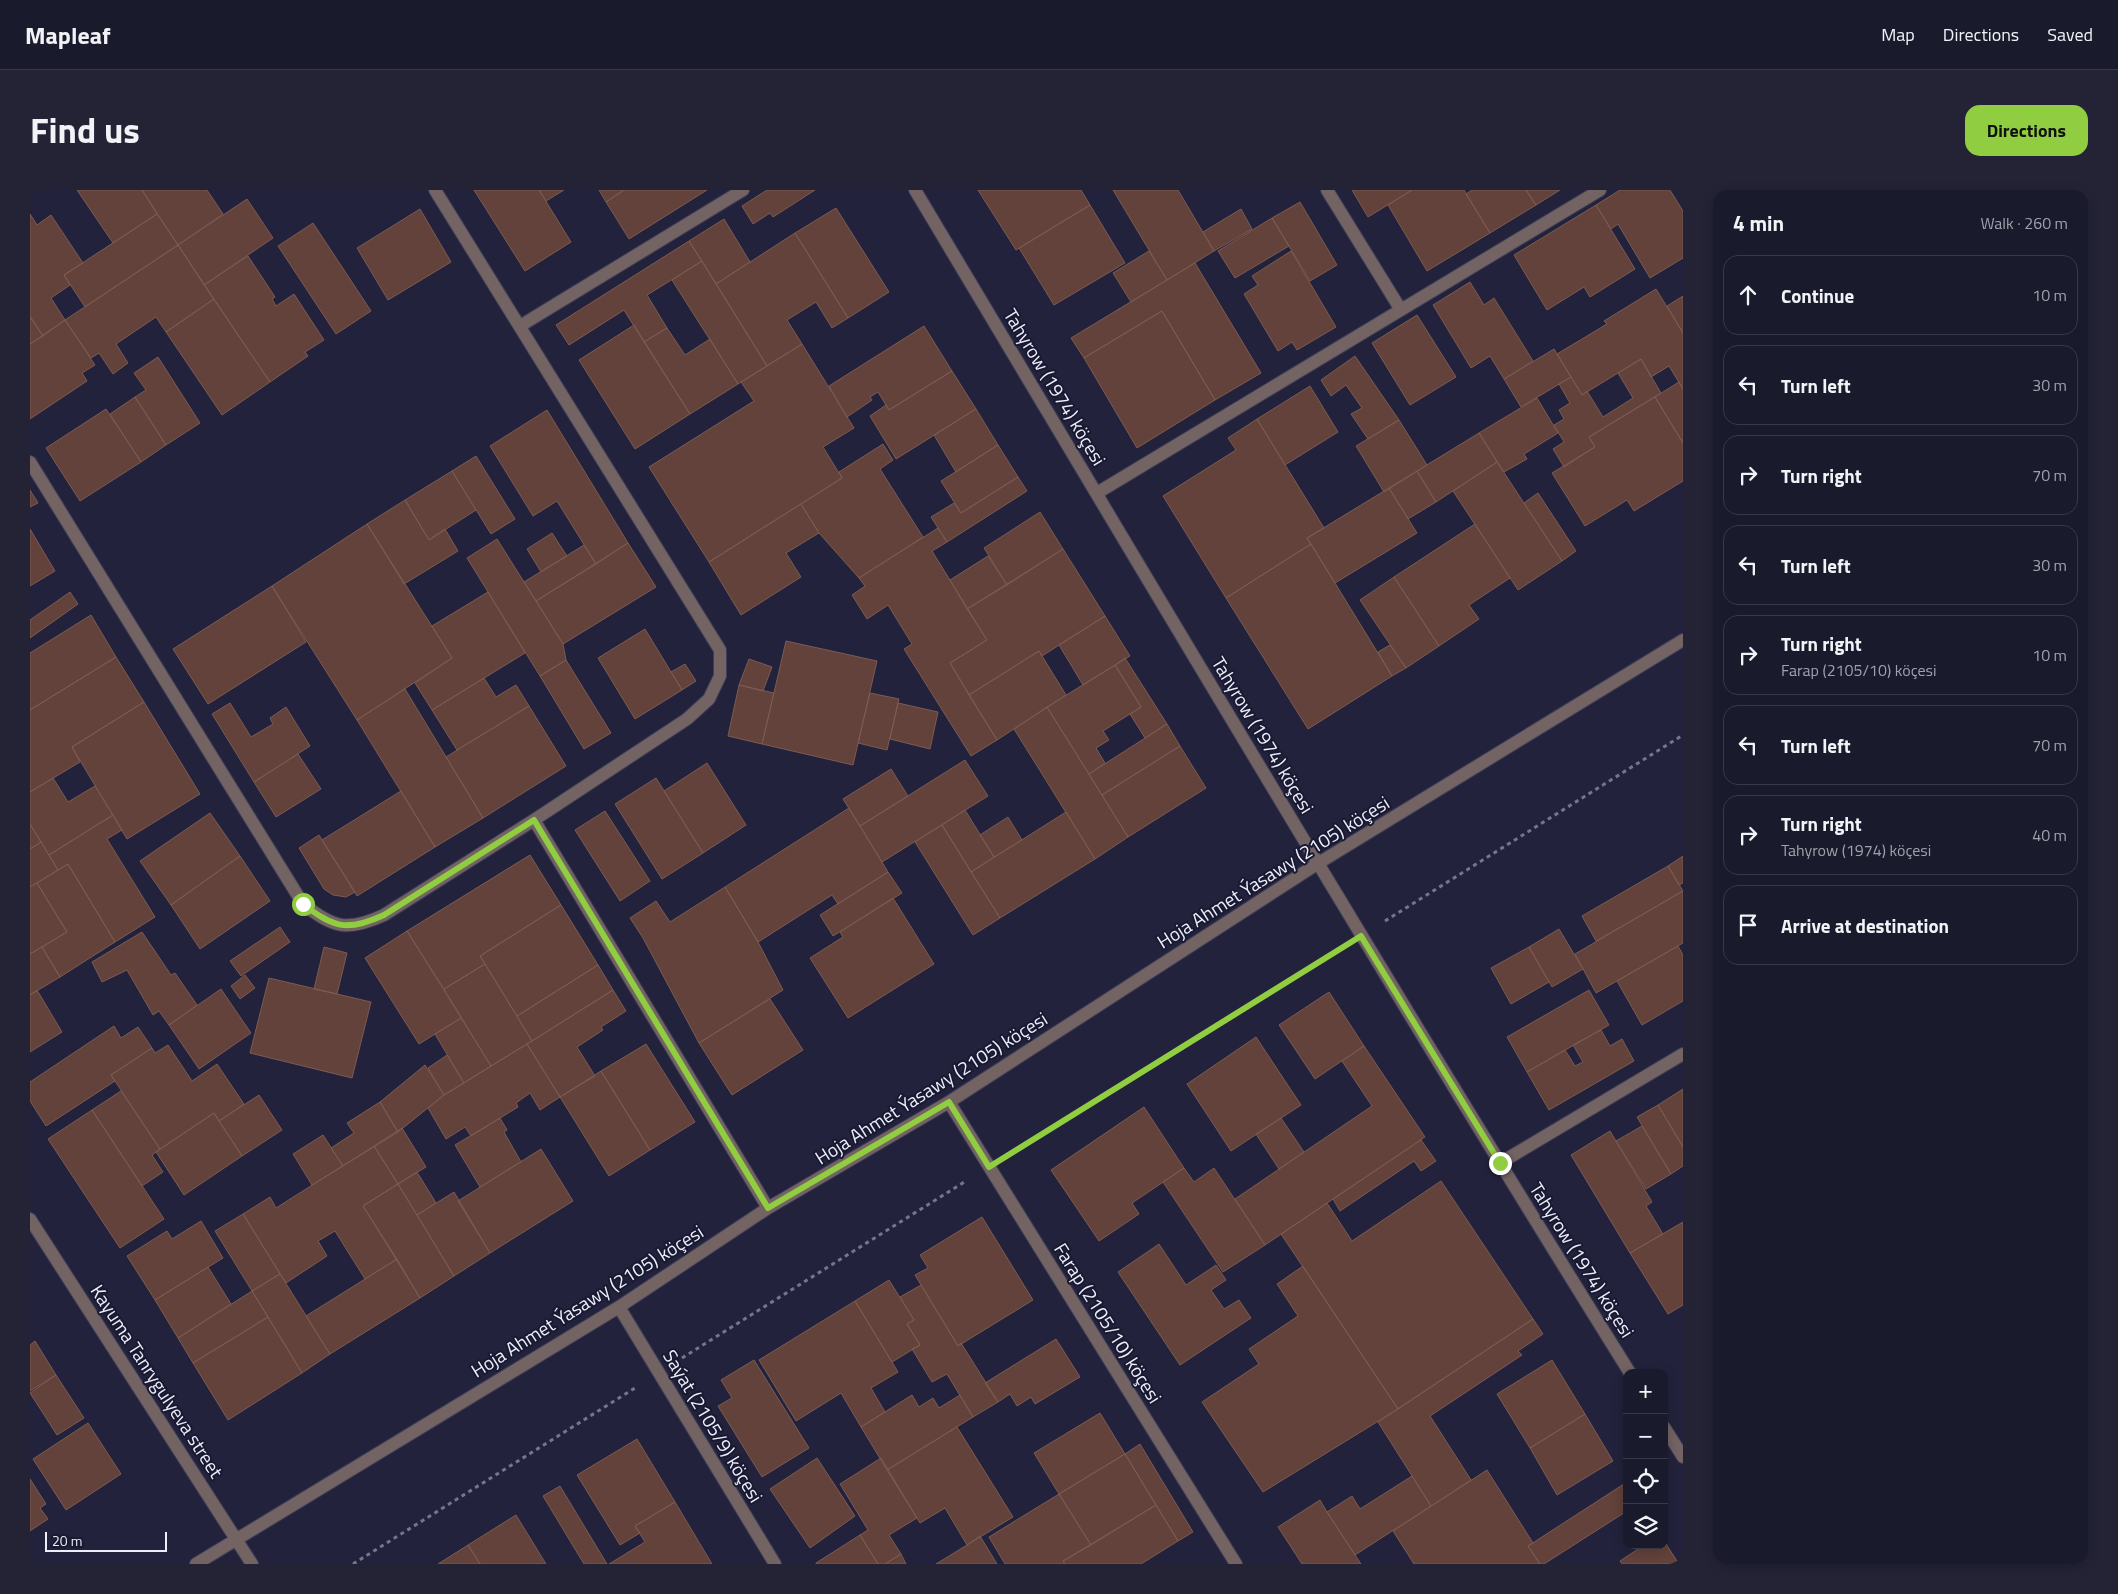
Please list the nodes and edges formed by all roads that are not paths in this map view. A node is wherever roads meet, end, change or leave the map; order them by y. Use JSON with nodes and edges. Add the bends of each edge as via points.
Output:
{"nodes":[{"id":1,"x":435,"y":190,"type":"edge"},
{"id":2,"x":743,"y":190,"type":"edge"},
{"id":3,"x":915,"y":190,"type":"edge"},
{"id":4,"x":1328,"y":190,"type":"edge"},
{"id":5,"x":1600,"y":190,"type":"edge"},
{"id":6,"x":1401,"y":310,"type":"junction"},
{"id":7,"x":520,"y":326,"type":"junction"},
{"id":8,"x":30,"y":462,"type":"edge"},
{"id":9,"x":1096,"y":493,"type":"junction"},
{"id":10,"x":1683,"y":640,"type":"edge"},
{"id":11,"x":534,"y":820,"type":"junction"},
{"id":12,"x":1317,"y":864,"type":"junction"},
{"id":13,"x":1683,"y":1054,"type":"edge"},
{"id":14,"x":949,"y":1102,"type":"junction"},
{"id":15,"x":1500,"y":1163,"type":"junction"},
{"id":16,"x":768,"y":1208,"type":"junction"},
{"id":17,"x":30,"y":1219,"type":"edge"},
{"id":18,"x":619,"y":1307,"type":"junction"},
{"id":19,"x":1628,"y":1369,"type":"edge"},
{"id":20,"x":1668,"y":1434,"type":"edge"},
{"id":21,"x":1683,"y":1458,"type":"edge"},
{"id":22,"x":236,"y":1539,"type":"junction"},
{"id":23,"x":196,"y":1564,"type":"edge"},
{"id":24,"x":252,"y":1564,"type":"edge"},
{"id":25,"x":775,"y":1564,"type":"edge"},
{"id":26,"x":1236,"y":1564,"type":"edge"}],
"edges":[{"from":1,"to":7,"type":"street"},
{"from":2,"to":7,"type":"street"},
{"from":3,"to":9,"type":"street","name":"Tahyrow (1974) köçesi"},
{"from":4,"to":6,"type":"street"},
{"from":5,"to":6,"type":"street"},
{"from":6,"to":9,"type":"street"},
{"from":7,"to":11,"type":"street","via":[[720,650],[720,676],[709,699],[686,718]]},
{"from":8,"to":11,"type":"street","via":[[303,904],[322,919],[342,926],[362,925],[384,915]]},
{"from":9,"to":12,"type":"street","name":"Tahyrow (1974) köçesi"},
{"from":10,"to":12,"type":"street","name":"Hoja Ahmet Ýasawy (2105) köçesi"},
{"from":11,"to":16,"type":"street"},
{"from":12,"to":14,"type":"street","name":"Hoja Ahmet Ýasawy (2105) köçesi"},
{"from":12,"to":15,"type":"street","name":"Tahyrow (1974) köçesi"},
{"from":13,"to":15,"type":"street"},
{"from":14,"to":16,"type":"street","name":"Hoja Ahmet Ýasawy (2105) köçesi"},
{"from":14,"to":26,"type":"street","name":"Farap (2105/10) köçesi"},
{"from":15,"to":19,"type":"street","name":"Tahyrow (1974) köçesi"},
{"from":16,"to":18,"type":"street","name":"Hoja Ahmet Ýasawy (2105) köçesi"},
{"from":17,"to":22,"type":"street","name":"Kayuma Tanrygulyeva street"},
{"from":18,"to":22,"type":"street","name":"Hoja Ahmet Ýasawy (2105) köçesi"},
{"from":18,"to":25,"type":"street","name":"Saýat (2105/9) köçesi"},
{"from":20,"to":21,"type":"street"},
{"from":22,"to":23,"type":"street","name":"Hoja Ahmet Ýasawy (2105) köçesi"},
{"from":22,"to":24,"type":"street","name":"Kayuma Tanrygulyeva street"}]}
